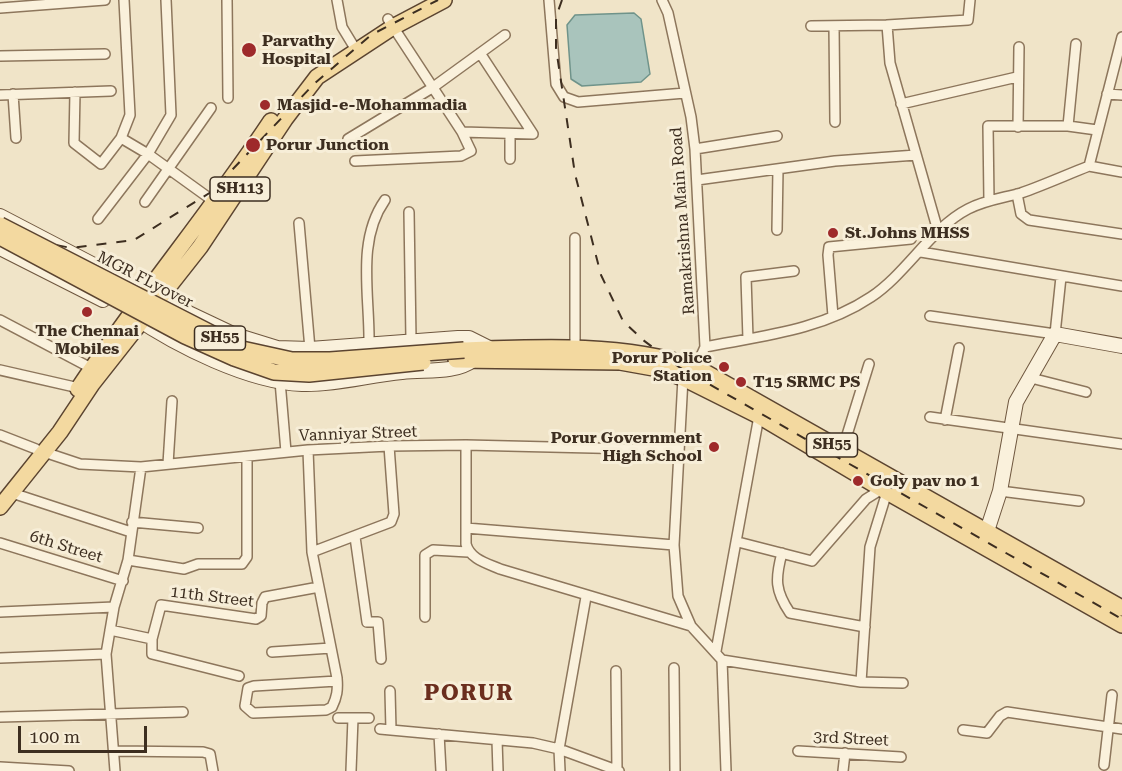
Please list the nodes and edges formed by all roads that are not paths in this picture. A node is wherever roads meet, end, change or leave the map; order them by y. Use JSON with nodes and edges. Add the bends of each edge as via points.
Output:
{"nodes":[{"id":1,"x":105,"y":0,"type":"edge"},
{"id":2,"x":124,"y":0,"type":"edge"},
{"id":3,"x":166,"y":0,"type":"edge"},
{"id":4,"x":227,"y":0,"type":"edge"},
{"id":5,"x":337,"y":0,"type":"edge"},
{"id":6,"x":425,"y":0,"type":"edge"},
{"id":7,"x":444,"y":0,"type":"edge"},
{"id":8,"x":549,"y":0,"type":"edge"},
{"id":9,"x":662,"y":0,"type":"edge"},
{"id":10,"x":970,"y":0,"type":"edge"},
{"id":11,"x":51,"y":2,"type":"edge"},
{"id":12,"x":0,"y":8,"type":"edge"},
{"id":13,"x":391,"y":23,"type":"junction"},
{"id":14,"x":887,"y":25,"type":"junction"},
{"id":15,"x":811,"y":26,"type":"dead end"},
{"id":16,"x":834,"y":26,"type":"junction"},
{"id":17,"x":505,"y":35,"type":"dead end"},
{"id":18,"x":1122,"y":37,"type":"edge"},
{"id":19,"x":1076,"y":44,"type":"dead end"},
{"id":20,"x":353,"y":46,"type":"junction"},
{"id":21,"x":1018,"y":47,"type":"dead end"},
{"id":22,"x":480,"y":53,"type":"junction"},
{"id":23,"x":105,"y":54,"type":"dead end"},
{"id":24,"x":0,"y":56,"type":"edge"},
{"id":25,"x":1017,"y":76,"type":"junction"},
{"id":26,"x":432,"y":88,"type":"junction"},
{"id":27,"x":111,"y":91,"type":"dead end"},
{"id":28,"x":75,"y":92,"type":"junction"},
{"id":29,"x":685,"y":93,"type":"junction"},
{"id":30,"x":13,"y":94,"type":"junction"},
{"id":31,"x":1107,"y":94,"type":"junction"},
{"id":32,"x":0,"y":95,"type":"edge"},
{"id":33,"x":1122,"y":95,"type":"edge"},
{"id":34,"x":228,"y":99,"type":"dead end"},
{"id":35,"x":901,"y":104,"type":"junction"},
{"id":36,"x":211,"y":108,"type":"dead end"},
{"id":37,"x":835,"y":122,"type":"dead end"},
{"id":38,"x":1068,"y":126,"type":"junction"},
{"id":39,"x":1018,"y":127,"type":"junction"},
{"id":40,"x":1097,"y":130,"type":"junction"},
{"id":41,"x":462,"y":132,"type":"junction"},
{"id":42,"x":510,"y":134,"type":"junction"},
{"id":43,"x":533,"y":134,"type":"junction"},
{"id":44,"x":544,"y":136,"type":"dead end"},
{"id":45,"x":777,"y":136,"type":"dead end"},
{"id":46,"x":16,"y":138,"type":"dead end"},
{"id":47,"x":121,"y":138,"type":"junction"},
{"id":48,"x":348,"y":140,"type":"dead end"},
{"id":49,"x":695,"y":149,"type":"junction"},
{"id":50,"x":148,"y":154,"type":"junction"},
{"id":51,"x":916,"y":155,"type":"junction"},
{"id":52,"x":510,"y":159,"type":"dead end"},
{"id":53,"x":355,"y":161,"type":"dead end"},
{"id":54,"x":1089,"y":166,"type":"junction"},
{"id":55,"x":778,"y":169,"type":"junction"},
{"id":56,"x":169,"y":170,"type":"junction"},
{"id":57,"x":1122,"y":172,"type":"edge"},
{"id":58,"x":697,"y":180,"type":"junction"},
{"id":59,"x":1017,"y":194,"type":"junction"},
{"id":60,"x":385,"y":200,"type":"dead end"},
{"id":61,"x":989,"y":201,"type":"junction"},
{"id":62,"x":145,"y":202,"type":"dead end"},
{"id":63,"x":216,"y":203,"type":"junction"},
{"id":64,"x":409,"y":212,"type":"dead end"},
{"id":65,"x":0,"y":216,"type":"edge"},
{"id":66,"x":98,"y":219,"type":"dead end"},
{"id":67,"x":299,"y":223,"type":"dead end"},
{"id":68,"x":0,"y":225,"type":"edge"},
{"id":69,"x":777,"y":230,"type":"dead end"},
{"id":70,"x":938,"y":231,"type":"junction"},
{"id":71,"x":1122,"y":234,"type":"edge"},
{"id":72,"x":0,"y":237,"type":"edge"},
{"id":73,"x":575,"y":238,"type":"dead end"},
{"id":74,"x":911,"y":239,"type":"dead end"},
{"id":75,"x":0,"y":248,"type":"edge"},
{"id":76,"x":921,"y":252,"type":"junction"},
{"id":77,"x":85,"y":260,"type":"junction"},
{"id":78,"x":794,"y":271,"type":"dead end"},
{"id":79,"x":1061,"y":277,"type":"junction"},
{"id":80,"x":72,"y":284,"type":"junction"},
{"id":81,"x":1122,"y":286,"type":"edge"},
{"id":82,"x":152,"y":295,"type":"junction"},
{"id":83,"x":833,"y":316,"type":"junction"},
{"id":84,"x":930,"y":316,"type":"dead end"},
{"id":85,"x":135,"y":317,"type":"junction"},
{"id":86,"x":0,"y":320,"type":"edge"},
{"id":87,"x":208,"y":322,"type":"junction"},
{"id":88,"x":1055,"y":334,"type":"junction"},
{"id":89,"x":748,"y":339,"type":"junction"},
{"id":90,"x":411,"y":340,"type":"junction"},
{"id":91,"x":369,"y":344,"type":"junction"},
{"id":92,"x":1122,"y":346,"type":"edge"},
{"id":93,"x":705,"y":347,"type":"junction"},
{"id":94,"x":959,"y":348,"type":"dead end"},
{"id":95,"x":193,"y":349,"type":"junction"},
{"id":96,"x":491,"y":349,"type":"junction"},
{"id":97,"x":310,"y":350,"type":"junction"},
{"id":98,"x":575,"y":350,"type":"junction"},
{"id":99,"x":464,"y":357,"type":"junction"},
{"id":100,"x":869,"y":364,"type":"dead end"},
{"id":101,"x":696,"y":367,"type":"junction"},
{"id":102,"x":91,"y":368,"type":"junction"},
{"id":103,"x":0,"y":370,"type":"edge"},
{"id":104,"x":683,"y":378,"type":"junction"},
{"id":105,"x":1031,"y":378,"type":"junction"},
{"id":106,"x":280,"y":381,"type":"junction"},
{"id":107,"x":79,"y":388,"type":"junction"},
{"id":108,"x":1086,"y":392,"type":"dead end"},
{"id":109,"x":172,"y":401,"type":"dead end"},
{"id":110,"x":759,"y":416,"type":"junction"},
{"id":111,"x":930,"y":417,"type":"dead end"},
{"id":112,"x":945,"y":420,"type":"junction"},
{"id":113,"x":1010,"y":429,"type":"junction"},
{"id":114,"x":0,"y":435,"type":"edge"},
{"id":115,"x":809,"y":439,"type":"junction"},
{"id":116,"x":1122,"y":444,"type":"edge"},
{"id":117,"x":466,"y":445,"type":"junction"},
{"id":118,"x":389,"y":446,"type":"junction"},
{"id":119,"x":40,"y":450,"type":"junction"},
{"id":120,"x":308,"y":450,"type":"junction"},
{"id":121,"x":677,"y":450,"type":"junction"},
{"id":122,"x":842,"y":451,"type":"junction"},
{"id":123,"x":286,"y":452,"type":"junction"},
{"id":124,"x":248,"y":457,"type":"junction"},
{"id":125,"x":168,"y":464,"type":"junction"},
{"id":126,"x":141,"y":467,"type":"junction"},
{"id":127,"x":884,"y":491,"type":"junction"},
{"id":128,"x":1000,"y":492,"type":"junction"},
{"id":129,"x":3,"y":496,"type":"edge"},
{"id":130,"x":1079,"y":501,"type":"dead end"},
{"id":131,"x":131,"y":527,"type":"junction"},
{"id":132,"x":198,"y":528,"type":"dead end"},
{"id":133,"x":466,"y":528,"type":"junction"},
{"id":134,"x":979,"y":532,"type":"junction"},
{"id":135,"x":355,"y":537,"type":"junction"},
{"id":136,"x":738,"y":542,"type":"junction"},
{"id":137,"x":0,"y":543,"type":"edge"},
{"id":138,"x":674,"y":545,"type":"junction"},
{"id":139,"x":312,"y":552,"type":"junction"},
{"id":140,"x":468,"y":552,"type":"junction"},
{"id":141,"x":782,"y":553,"type":"junction"},
{"id":142,"x":128,"y":560,"type":"junction"},
{"id":143,"x":1046,"y":573,"type":"junction"},
{"id":144,"x":123,"y":580,"type":"junction"},
{"id":145,"x":319,"y":586,"type":"junction"},
{"id":146,"x":586,"y":597,"type":"junction"},
{"id":147,"x":114,"y":607,"type":"junction"},
{"id":148,"x":1122,"y":608,"type":"edge"},
{"id":149,"x":0,"y":612,"type":"edge"},
{"id":150,"x":425,"y":617,"type":"dead end"},
{"id":151,"x":1122,"y":625,"type":"edge"},
{"id":152,"x":691,"y":626,"type":"junction"},
{"id":153,"x":865,"y":627,"type":"junction"},
{"id":154,"x":110,"y":630,"type":"junction"},
{"id":155,"x":152,"y":639,"type":"junction"},
{"id":156,"x":331,"y":648,"type":"junction"},
{"id":157,"x":272,"y":651,"type":"dead end"},
{"id":158,"x":716,"y":651,"type":"junction"},
{"id":159,"x":106,"y":654,"type":"junction"},
{"id":160,"x":0,"y":658,"type":"edge"},
{"id":161,"x":381,"y":659,"type":"dead end"},
{"id":162,"x":722,"y":660,"type":"junction"},
{"id":163,"x":674,"y":668,"type":"dead end"},
{"id":164,"x":616,"y":671,"type":"dead end"},
{"id":165,"x":239,"y":676,"type":"dead end"},
{"id":166,"x":337,"y":681,"type":"junction"},
{"id":167,"x":861,"y":682,"type":"junction"},
{"id":168,"x":903,"y":683,"type":"dead end"},
{"id":169,"x":390,"y":691,"type":"dead end"},
{"id":170,"x":1112,"y":695,"type":"dead end"},
{"id":171,"x":183,"y":712,"type":"dead end"},
{"id":172,"x":112,"y":714,"type":"junction"},
{"id":173,"x":0,"y":717,"type":"edge"},
{"id":174,"x":338,"y":718,"type":"dead end"},
{"id":175,"x":353,"y":718,"type":"junction"},
{"id":176,"x":369,"y":718,"type":"dead end"},
{"id":177,"x":1108,"y":727,"type":"junction"},
{"id":178,"x":380,"y":729,"type":"dead end"},
{"id":179,"x":1122,"y":729,"type":"edge"},
{"id":180,"x":391,"y":730,"type":"junction"},
{"id":181,"x":963,"y":730,"type":"dead end"},
{"id":182,"x":439,"y":734,"type":"junction"},
{"id":183,"x":497,"y":740,"type":"junction"},
{"id":184,"x":559,"y":749,"type":"junction"},
{"id":185,"x":115,"y":751,"type":"junction"},
{"id":186,"x":798,"y":751,"type":"dead end"},
{"id":187,"x":845,"y":753,"type":"junction"},
{"id":188,"x":901,"y":757,"type":"dead end"},
{"id":189,"x":1104,"y":765,"type":"dead end"},
{"id":190,"x":0,"y":767,"type":"edge"},
{"id":191,"x":69,"y":771,"type":"edge"},
{"id":192,"x":115,"y":771,"type":"edge"},
{"id":193,"x":213,"y":771,"type":"edge"},
{"id":194,"x":351,"y":771,"type":"edge"},
{"id":195,"x":441,"y":771,"type":"edge"},
{"id":196,"x":498,"y":771,"type":"edge"},
{"id":197,"x":560,"y":771,"type":"edge"},
{"id":198,"x":618,"y":771,"type":"edge"},
{"id":199,"x":675,"y":771,"type":"edge"},
{"id":200,"x":726,"y":771,"type":"edge"},
{"id":201,"x":843,"y":771,"type":"edge"}],
"edges":[{"from":1,"to":11,"type":"street"},
{"from":2,"to":47,"type":"street","via":[[131,111]]},
{"from":3,"to":50,"type":"street","via":[[171,116]]},
{"from":4,"to":34,"type":"street"},
{"from":5,"to":20,"type":"street","via":[[341,22]]},
{"from":6,"to":13,"type":"main road","number":"SH113"},
{"from":7,"to":13,"type":"main road","number":"SH113"},
{"from":8,"to":29,"type":"street","via":[[556,84],[564,97],[578,102]]},
{"from":9,"to":29,"type":"street","name":"Ramakrishna Main Road"},
{"from":10,"to":14,"type":"street","via":[[968,20]]},
{"from":11,"to":12,"type":"street"},
{"from":13,"to":20,"type":"main road","number":"SH113"},
{"from":13,"to":26,"type":"street"},
{"from":14,"to":16,"type":"street"},
{"from":14,"to":35,"type":"street","via":[[890,63]]},
{"from":15,"to":16,"type":"street"},
{"from":16,"to":37,"type":"street"},
{"from":17,"to":22,"type":"street"},
{"from":18,"to":31,"type":"street"},
{"from":19,"to":38,"type":"street"},
{"from":20,"to":63,"type":"main road","number":"SH113","via":[[310,72]]},
{"from":20,"to":82,"type":"main road","number":"SH113","via":[[300,97],[230,205]]},
{"from":21,"to":25,"type":"street"},
{"from":22,"to":26,"type":"street"},
{"from":22,"to":43,"type":"street"},
{"from":23,"to":24,"type":"street"},
{"from":25,"to":35,"type":"street"},
{"from":25,"to":39,"type":"street"},
{"from":26,"to":41,"type":"street"},
{"from":26,"to":48,"type":"street"},
{"from":27,"to":28,"type":"street"},
{"from":28,"to":30,"type":"street"},
{"from":28,"to":47,"type":"street","via":[[74,143],[101,164]]},
{"from":29,"to":49,"type":"street","name":"Ramakrishna Main Road"},
{"from":30,"to":32,"type":"street"},
{"from":30,"to":46,"type":"street"},
{"from":31,"to":33,"type":"street"},
{"from":31,"to":40,"type":"street"},
{"from":35,"to":51,"type":"street"},
{"from":36,"to":56,"type":"street"},
{"from":38,"to":39,"type":"street"},
{"from":38,"to":40,"type":"street"},
{"from":39,"to":61,"type":"street","via":[[988,126]]},
{"from":40,"to":54,"type":"street"},
{"from":41,"to":42,"type":"street"},
{"from":41,"to":53,"type":"street","via":[[471,149],[467,155]]},
{"from":42,"to":43,"type":"street"},
{"from":42,"to":52,"type":"street"},
{"from":43,"to":44,"type":"street"},
{"from":45,"to":49,"type":"street"},
{"from":47,"to":50,"type":"street"},
{"from":49,"to":58,"type":"street","name":"Ramakrishna Main Road"},
{"from":50,"to":56,"type":"street"},
{"from":50,"to":66,"type":"street"},
{"from":51,"to":55,"type":"street"},
{"from":51,"to":70,"type":"street"},
{"from":54,"to":57,"type":"street"},
{"from":54,"to":59,"type":"street"},
{"from":55,"to":58,"type":"street"},
{"from":55,"to":69,"type":"street"},
{"from":56,"to":62,"type":"street"},
{"from":56,"to":63,"type":"street"},
{"from":58,"to":93,"type":"street","name":"Ramakrishna Main Road"},
{"from":59,"to":61,"type":"street"},
{"from":59,"to":71,"type":"street","via":[[1020,214],[1029,220]]},
{"from":60,"to":91,"type":"street","via":[[368,237]]},
{"from":61,"to":70,"type":"street","via":[[967,209]]},
{"from":63,"to":82,"type":"main road","number":"SH113"},
{"from":64,"to":90,"type":"street"},
{"from":65,"to":77,"type":"street"},
{"from":67,"to":97,"type":"street"},
{"from":68,"to":99,"type":"main road","name":"MGR FLyover","number":"SH55","bridge":true,"via":[[242,349],[292,360]]},
{"from":70,"to":76,"type":"street"},
{"from":72,"to":99,"type":"main road","name":"MGR FLyover","number":"SH55","bridge":true,"via":[[185,336],[274,372],[309,374]]},
{"from":73,"to":98,"type":"street"},
{"from":74,"to":83,"type":"street","via":[[830,247]]},
{"from":75,"to":80,"type":"street"},
{"from":76,"to":79,"type":"street"},
{"from":76,"to":83,"type":"street","via":[[871,297]]},
{"from":77,"to":80,"type":"main road"},
{"from":77,"to":82,"type":"street"},
{"from":78,"to":89,"type":"street","via":[[746,277]]},
{"from":79,"to":81,"type":"street"},
{"from":79,"to":88,"type":"street"},
{"from":80,"to":85,"type":"street"},
{"from":82,"to":85,"type":"main road","number":"SH113"},
{"from":82,"to":87,"type":"street"},
{"from":83,"to":89,"type":"street","via":[[805,327]]},
{"from":84,"to":88,"type":"street"},
{"from":85,"to":95,"type":"street"},
{"from":85,"to":102,"type":"main road","number":"SH113"},
{"from":85,"to":119,"type":"main road","number":"SH113"},
{"from":86,"to":102,"type":"street"},
{"from":87,"to":95,"type":"street"},
{"from":87,"to":97,"type":"street","via":[[277,348]]},
{"from":88,"to":92,"type":"street"},
{"from":88,"to":105,"type":"street"},
{"from":89,"to":93,"type":"street"},
{"from":90,"to":91,"type":"street"},
{"from":90,"to":96,"type":"street","via":[[469,338]]},
{"from":91,"to":97,"type":"street"},
{"from":93,"to":101,"type":"street"},
{"from":94,"to":112,"type":"street"},
{"from":95,"to":106,"type":"street","via":[[252,375]]},
{"from":96,"to":98,"type":"main road","number":"SH55"},
{"from":96,"to":99,"type":"main road","name":"MGR FLyover","number":"SH55"},
{"from":98,"to":101,"type":"main road","number":"SH55","via":[[619,350],[662,356]]},
{"from":99,"to":104,"type":"main road","number":"SH55","via":[[620,362]]},
{"from":99,"to":106,"type":"street","via":[[463,368],[303,384]]},
{"from":100,"to":122,"type":"street"},
{"from":101,"to":115,"type":"main road","number":"SH55"},
{"from":102,"to":107,"type":"main road","number":"SH113"},
{"from":103,"to":107,"type":"street"},
{"from":104,"to":110,"type":"main road","number":"SH55"},
{"from":104,"to":121,"type":"street"},
{"from":105,"to":108,"type":"street"},
{"from":105,"to":113,"type":"street","via":[[1016,402]]},
{"from":106,"to":123,"type":"street"},
{"from":107,"to":119,"type":"main road","number":"SH113"},
{"from":109,"to":125,"type":"street"},
{"from":110,"to":115,"type":"main road","number":"SH55"},
{"from":110,"to":136,"type":"street"},
{"from":111,"to":112,"type":"street"},
{"from":112,"to":113,"type":"street"},
{"from":113,"to":116,"type":"street"},
{"from":113,"to":128,"type":"street"},
{"from":114,"to":119,"type":"street","name":"Vanniyar Street"},
{"from":115,"to":122,"type":"main road","number":"SH55"},
{"from":115,"to":127,"type":"main road","number":"SH55"},
{"from":117,"to":118,"type":"street","name":"Vanniyar Street"},
{"from":117,"to":121,"type":"street","name":"Vanniyar Street"},
{"from":117,"to":133,"type":"street"},
{"from":118,"to":120,"type":"street","name":"Vanniyar Street"},
{"from":118,"to":135,"type":"street","via":[[393,518],[388,524]]},
{"from":119,"to":126,"type":"street","name":"Vanniyar Street","via":[[80,464]]},
{"from":119,"to":129,"type":"main road","number":"SH113"},
{"from":120,"to":123,"type":"street","name":"Vanniyar Street"},
{"from":120,"to":139,"type":"street"},
{"from":121,"to":138,"type":"street"},
{"from":122,"to":134,"type":"main road","number":"SH55"},
{"from":123,"to":124,"type":"street","name":"Vanniyar Street"},
{"from":124,"to":125,"type":"street","name":"Vanniyar Street"},
{"from":124,"to":142,"type":"street","via":[[246,557],[242,564],[198,564],[184,568]]},
{"from":125,"to":126,"type":"street","name":"Vanniyar Street"},
{"from":126,"to":131,"type":"street"},
{"from":127,"to":134,"type":"main road","number":"SH55"},
{"from":127,"to":141,"type":"street","via":[[866,499],[812,561]]},
{"from":127,"to":153,"type":"street","via":[[870,547]]},
{"from":128,"to":130,"type":"street"},
{"from":128,"to":134,"type":"street"},
{"from":129,"to":131,"type":"street"},
{"from":131,"to":132,"type":"street"},
{"from":131,"to":142,"type":"street"},
{"from":133,"to":138,"type":"street"},
{"from":133,"to":140,"type":"street"},
{"from":134,"to":143,"type":"main road","number":"SH55"},
{"from":135,"to":139,"type":"street"},
{"from":135,"to":161,"type":"street","via":[[367,622],[378,622]]},
{"from":136,"to":141,"type":"street"},
{"from":136,"to":158,"type":"street"},
{"from":137,"to":144,"type":"street","name":"6th Street"},
{"from":138,"to":152,"type":"street","via":[[678,596]]},
{"from":139,"to":145,"type":"street"},
{"from":140,"to":146,"type":"street","via":[[490,565]]},
{"from":140,"to":150,"type":"street","via":[[433,550],[425,555]]},
{"from":141,"to":153,"type":"street","via":[[778,594],[790,613]]},
{"from":142,"to":144,"type":"street"},
{"from":143,"to":148,"type":"main road","number":"SH55"},
{"from":143,"to":151,"type":"main road","number":"SH55"},
{"from":144,"to":147,"type":"street"},
{"from":145,"to":155,"type":"street","name":"11th Street","via":[[265,597],[261,616],[256,619],[161,605]]},
{"from":145,"to":156,"type":"street"},
{"from":146,"to":152,"type":"street"},
{"from":146,"to":184,"type":"street"},
{"from":147,"to":149,"type":"street"},
{"from":147,"to":154,"type":"street"},
{"from":152,"to":158,"type":"street"},
{"from":153,"to":167,"type":"street"},
{"from":154,"to":155,"type":"street"},
{"from":154,"to":159,"type":"street"},
{"from":155,"to":165,"type":"street","via":[[151,651],[155,656]]},
{"from":156,"to":157,"type":"street"},
{"from":156,"to":166,"type":"street"},
{"from":158,"to":162,"type":"street"},
{"from":159,"to":160,"type":"street"},
{"from":159,"to":172,"type":"street"},
{"from":162,"to":167,"type":"street"},
{"from":162,"to":200,"type":"street"},
{"from":163,"to":199,"type":"street"},
{"from":164,"to":198,"type":"street"},
{"from":166,"to":166,"type":"street","via":[[337,698],[326,710],[253,713],[245,706],[248,688]]},
{"from":167,"to":168,"type":"street"},
{"from":169,"to":180,"type":"street"},
{"from":170,"to":177,"type":"street"},
{"from":171,"to":172,"type":"street"},
{"from":172,"to":173,"type":"street"},
{"from":172,"to":185,"type":"street"},
{"from":174,"to":175,"type":"street"},
{"from":175,"to":176,"type":"street"},
{"from":175,"to":194,"type":"street"},
{"from":177,"to":179,"type":"street"},
{"from":177,"to":181,"type":"street","via":[[1007,712],[987,733]]},
{"from":177,"to":189,"type":"street"},
{"from":178,"to":180,"type":"street"},
{"from":180,"to":182,"type":"street"},
{"from":182,"to":183,"type":"street"},
{"from":182,"to":195,"type":"street"},
{"from":183,"to":184,"type":"street"},
{"from":183,"to":196,"type":"street"},
{"from":184,"to":197,"type":"street"},
{"from":184,"to":198,"type":"street"},
{"from":185,"to":192,"type":"street"},
{"from":185,"to":193,"type":"street","via":[[203,752],[210,754]]},
{"from":186,"to":187,"type":"street","name":"3rd Street"},
{"from":187,"to":188,"type":"street","name":"3rd Street"},
{"from":187,"to":201,"type":"street"},
{"from":190,"to":191,"type":"street"}]}
